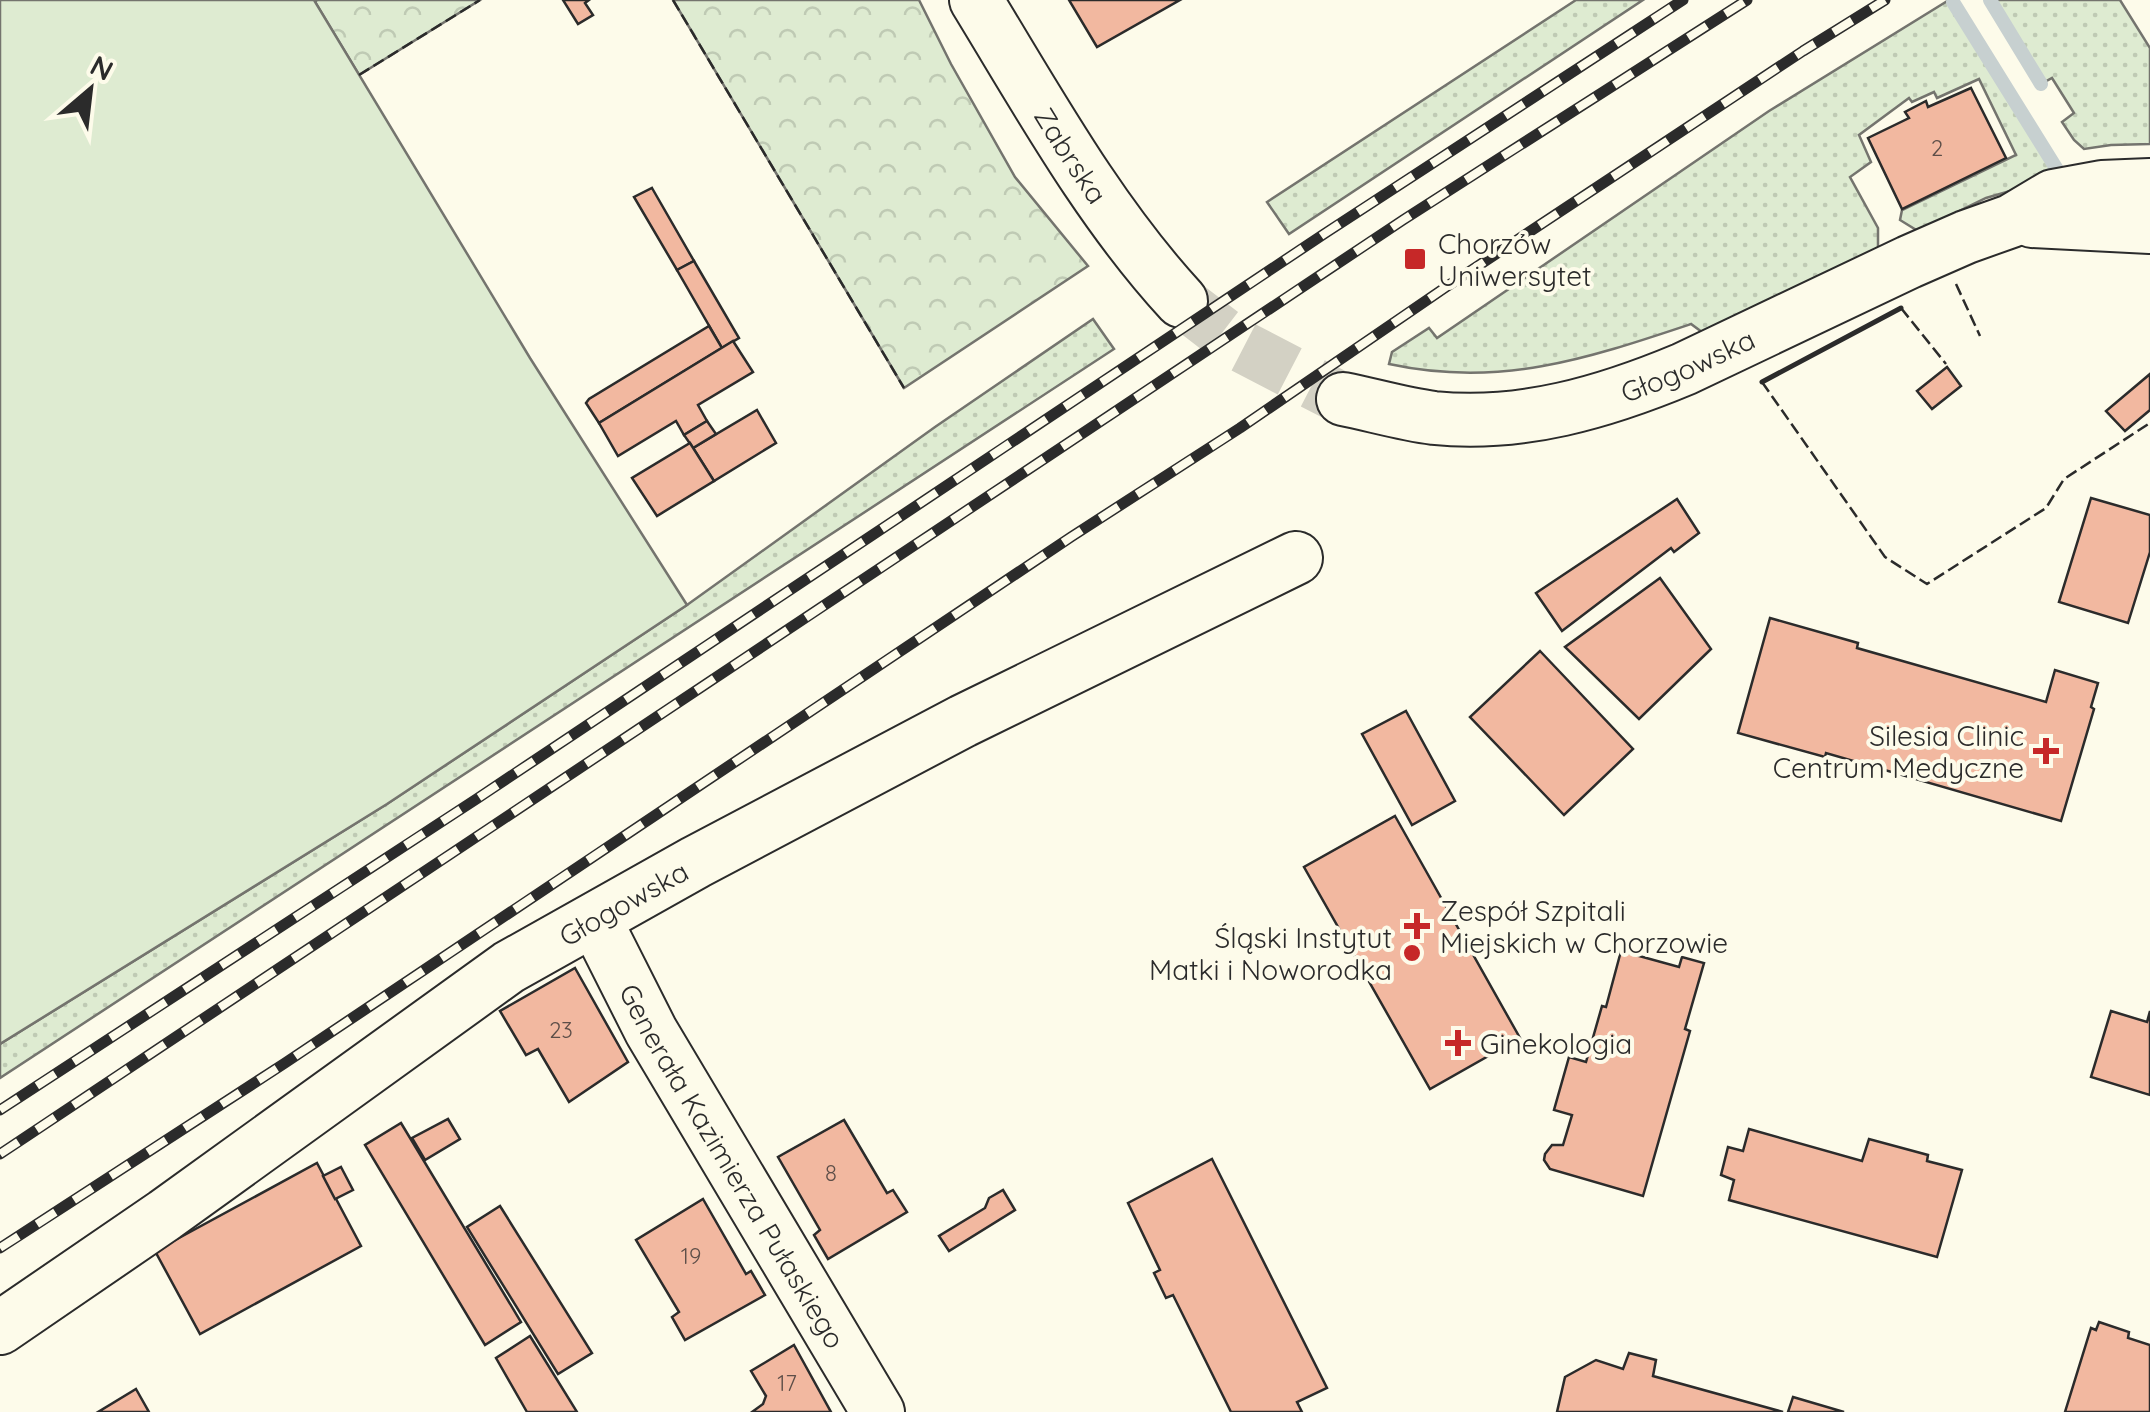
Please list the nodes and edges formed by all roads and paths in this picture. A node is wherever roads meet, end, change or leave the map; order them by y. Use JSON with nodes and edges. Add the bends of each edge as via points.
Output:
{"nodes":[{"id":1,"x":976,"y":0,"type":"edge"},
{"id":2,"x":2150,"y":185,"type":"edge"},
{"id":3,"x":2011,"y":220,"type":"junction"},
{"id":4,"x":2150,"y":227,"type":"edge"},
{"id":5,"x":1181,"y":300,"type":"tunnel mouth"},
{"id":6,"x":1342,"y":398,"type":"tunnel mouth"},
{"id":7,"x":1296,"y":558,"type":"dead end"},
{"id":8,"x":594,"y":920,"type":"junction"},
{"id":9,"x":0,"y":1328,"type":"edge"},
{"id":10,"x":878,"y":1412,"type":"edge"}],
"edges":[{"from":1,"to":5,"type":"street","name":"Zabrska","via":[[1128,238]]},
{"from":2,"to":3,"type":"street","name":"Głogowska","via":[[2053,196]]},
{"from":3,"to":4,"type":"street","name":"Głogowska"},
{"from":3,"to":6,"type":"street","name":"Głogowska","via":[[1684,369],[1586,404],[1456,420]]},
{"from":7,"to":8,"type":"street","name":"Głogowska","via":[[963,721]]},
{"from":8,"to":9,"type":"street","name":"Głogowska","via":[[509,967]]},
{"from":8,"to":10,"type":"street","name":"Generała Kazimierza Pułaskiego","via":[[651,1031]]}]}
